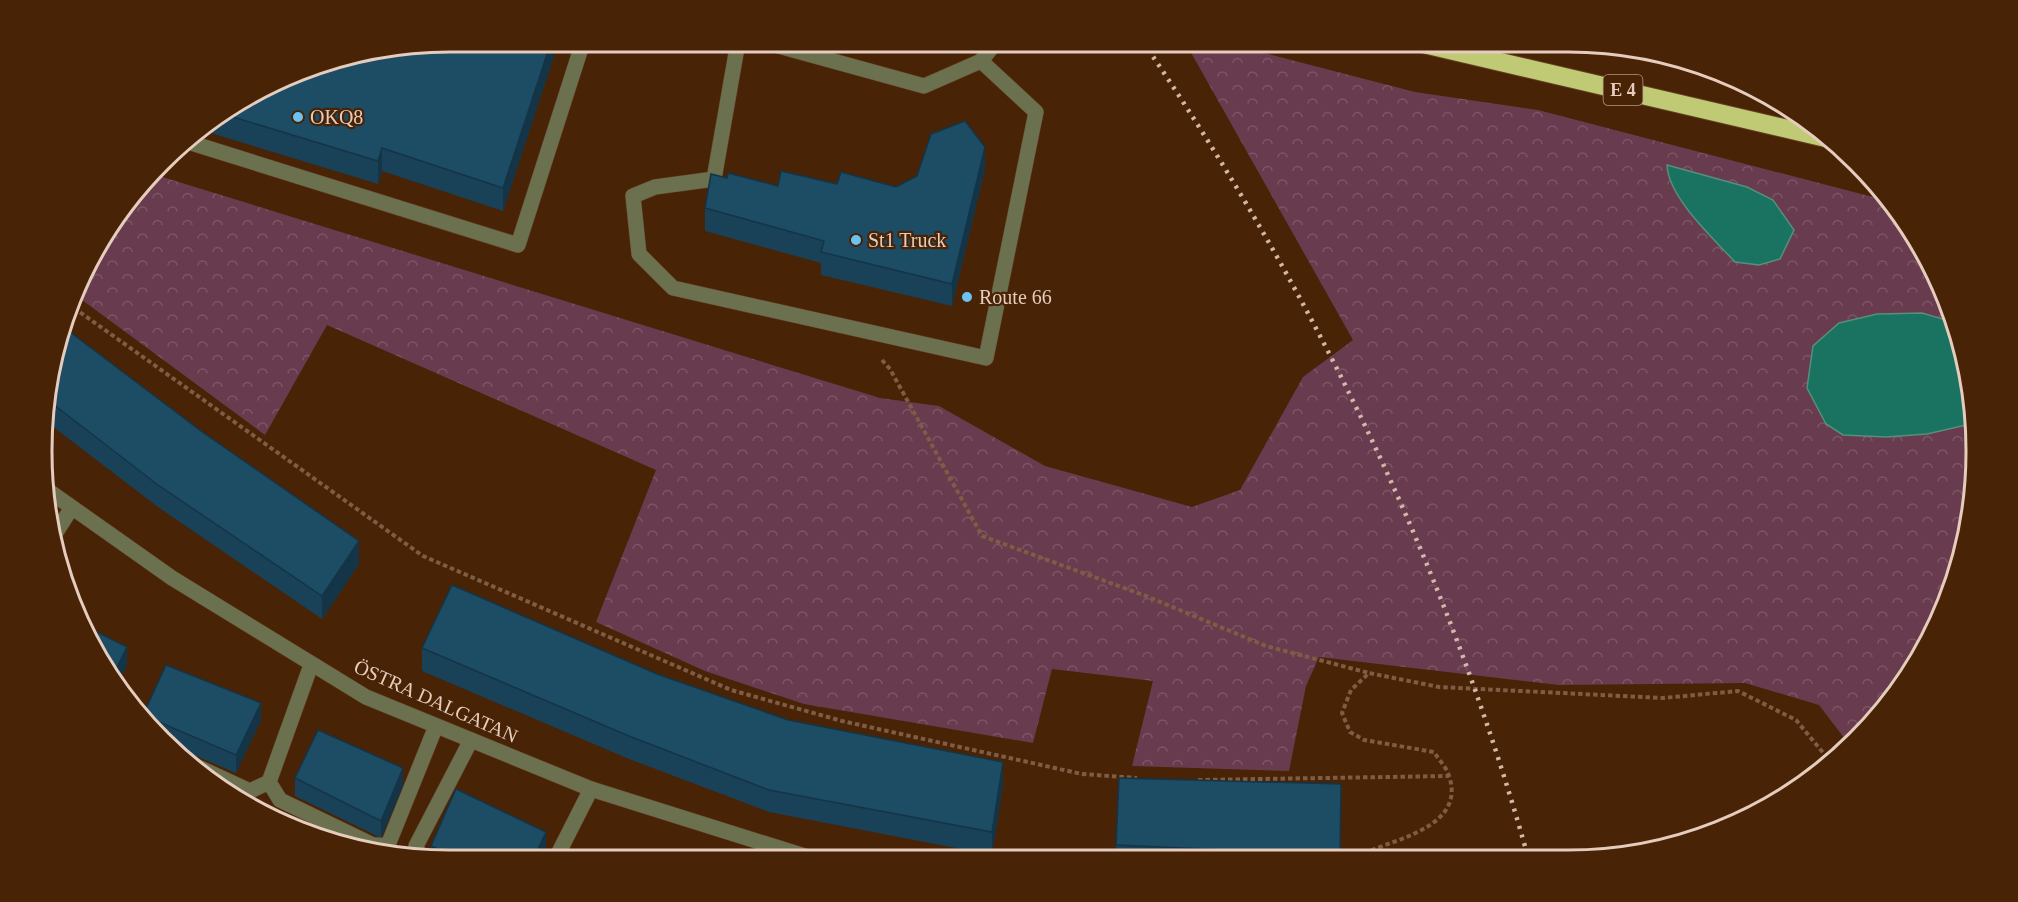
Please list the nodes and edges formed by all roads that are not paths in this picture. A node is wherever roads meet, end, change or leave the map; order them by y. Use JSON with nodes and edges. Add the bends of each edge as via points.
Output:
{"nodes":[{"id":1,"x":580,"y":52,"type":"edge"},
{"id":2,"x":736,"y":52,"type":"edge"},
{"id":3,"x":800,"y":52,"type":"edge"},
{"id":4,"x":988,"y":52,"type":"edge"},
{"id":5,"x":1458,"y":52,"type":"edge"},
{"id":6,"x":981,"y":62,"type":"junction"},
{"id":7,"x":1808,"y":134,"type":"edge"},
{"id":8,"x":196,"y":144,"type":"edge"},
{"id":9,"x":55,"y":496,"type":"edge"},
{"id":10,"x":71,"y":509,"type":"junction"},
{"id":11,"x":60,"y":527,"type":"edge"},
{"id":12,"x":310,"y":664,"type":"junction"},
{"id":13,"x":436,"y":726,"type":"junction"},
{"id":14,"x":471,"y":740,"type":"junction"},
{"id":15,"x":229,"y":781,"type":"edge"},
{"id":16,"x":269,"y":782,"type":"junction"},
{"id":17,"x":591,"y":789,"type":"junction"},
{"id":18,"x":361,"y":839,"type":"edge"},
{"id":19,"x":388,"y":844,"type":"edge"},
{"id":20,"x":416,"y":848,"type":"edge"},
{"id":21,"x":560,"y":850,"type":"edge"},
{"id":22,"x":785,"y":850,"type":"edge"}],
"edges":[{"from":1,"to":8,"type":"street","via":[[518,245]]},
{"from":2,"to":6,"type":"street","via":[[714,178],[655,187],[633,196],[639,254],[673,288],[986,358],[1036,112]]},
{"from":3,"to":6,"type":"street","via":[[924,86]]},
{"from":4,"to":6,"type":"street"},
{"from":5,"to":7,"type":"highway","number":"E 4"},
{"from":9,"to":10,"type":"street","name":"ÖSTRA DALGATAN"},
{"from":10,"to":11,"type":"street"},
{"from":10,"to":12,"type":"street","name":"ÖSTRA DALGATAN"},
{"from":12,"to":13,"type":"street","name":"ÖSTRA DALGATAN","via":[[366,697]]},
{"from":12,"to":16,"type":"street"},
{"from":13,"to":14,"type":"street","name":"ÖSTRA DALGATAN"},
{"from":13,"to":19,"type":"street"},
{"from":14,"to":17,"type":"street","name":"ÖSTRA DALGATAN"},
{"from":14,"to":20,"type":"street"},
{"from":15,"to":16,"type":"street","via":[[250,791]]},
{"from":16,"to":18,"type":"street","via":[[280,800]]},
{"from":17,"to":21,"type":"street"},
{"from":17,"to":22,"type":"street","name":"ÖSTRA DALGATAN"}]}
